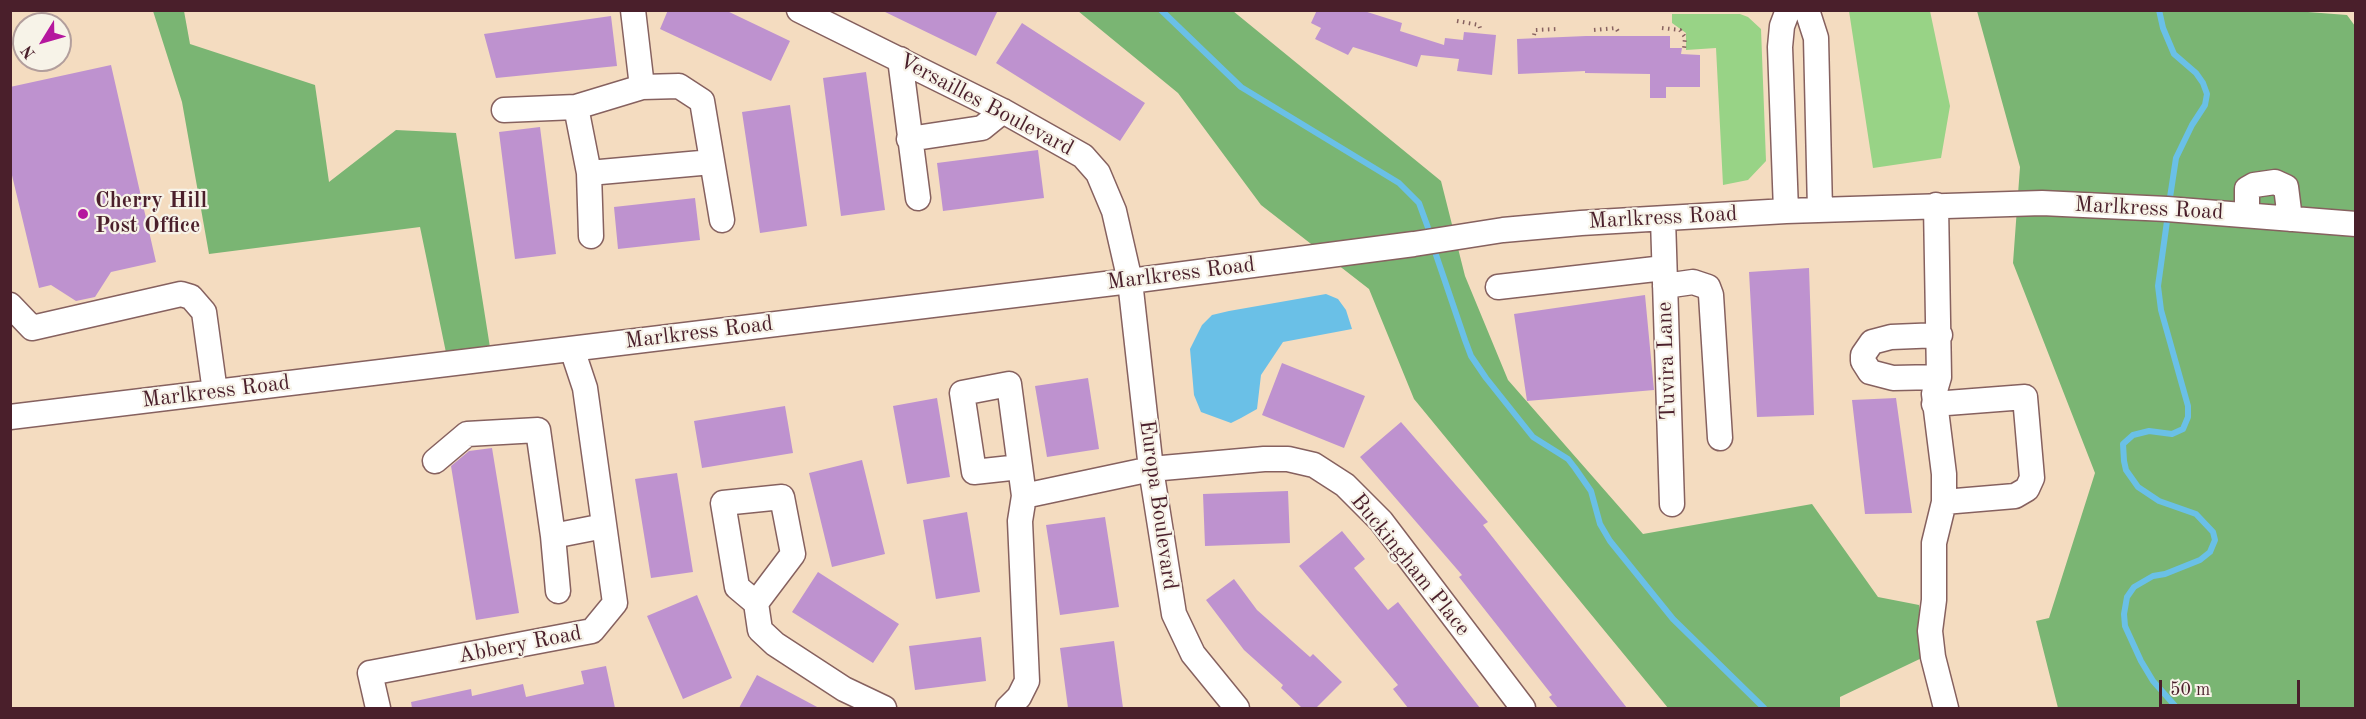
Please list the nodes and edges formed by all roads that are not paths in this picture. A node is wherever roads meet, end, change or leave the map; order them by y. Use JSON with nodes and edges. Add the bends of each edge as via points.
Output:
{"nodes":[{"id":1,"x":633,"y":10,"type":"edge"},
{"id":2,"x":799,"y":10,"type":"edge"},
{"id":3,"x":1788,"y":10,"type":"edge"},
{"id":4,"x":1807,"y":10,"type":"edge"},
{"id":5,"x":900,"y":59,"type":"junction"},
{"id":6,"x":642,"y":87,"type":"junction"},
{"id":7,"x":576,"y":107,"type":"junction"},
{"id":8,"x":504,"y":110,"type":"dead end"},
{"id":9,"x":1003,"y":111,"type":"junction"},
{"id":10,"x":909,"y":139,"type":"junction"},
{"id":11,"x":712,"y":162,"type":"junction"},
{"id":12,"x":589,"y":173,"type":"junction"},
{"id":13,"x":918,"y":198,"type":"dead end"},
{"id":14,"x":1936,"y":206,"type":"junction"},
{"id":15,"x":1820,"y":210,"type":"junction"},
{"id":16,"x":1786,"y":211,"type":"junction"},
{"id":17,"x":2247,"y":215,"type":"junction"},
{"id":18,"x":1663,"y":219,"type":"junction"},
{"id":19,"x":2290,"y":219,"type":"junction"},
{"id":20,"x":722,"y":220,"type":"dead end"},
{"id":21,"x":2355,"y":224,"type":"edge"},
{"id":22,"x":591,"y":236,"type":"dead end"},
{"id":23,"x":1665,"y":277,"type":"junction"},
{"id":24,"x":1130,"y":281,"type":"junction"},
{"id":25,"x":1498,"y":287,"type":"dead end"},
{"id":26,"x":10,"y":305,"type":"edge"},
{"id":27,"x":1940,"y":335,"type":"junction"},
{"id":28,"x":572,"y":349,"type":"junction"},
{"id":29,"x":1940,"y":377,"type":"junction"},
{"id":30,"x":215,"y":392,"type":"junction"},
{"id":31,"x":1934,"y":404,"type":"junction"},
{"id":32,"x":10,"y":417,"type":"edge"},
{"id":33,"x":1720,"y":438,"type":"dead end"},
{"id":34,"x":435,"y":460,"type":"dead end"},
{"id":35,"x":1020,"y":466,"type":"dead end"},
{"id":36,"x":1151,"y":468,"type":"junction"},
{"id":37,"x":1024,"y":496,"type":"junction"},
{"id":38,"x":1944,"y":502,"type":"junction"},
{"id":39,"x":1672,"y":504,"type":"dead end"},
{"id":40,"x":604,"y":526,"type":"junction"},
{"id":41,"x":553,"y":536,"type":"junction"},
{"id":42,"x":558,"y":591,"type":"dead end"},
{"id":43,"x":756,"y":603,"type":"dead end"},
{"id":44,"x":378,"y":708,"type":"edge"},
{"id":45,"x":884,"y":708,"type":"edge"},
{"id":46,"x":1008,"y":708,"type":"edge"},
{"id":47,"x":1237,"y":708,"type":"edge"},
{"id":48,"x":1523,"y":708,"type":"edge"},
{"id":49,"x":1946,"y":708,"type":"edge"}],
"edges":[{"from":1,"to":6,"type":"street"},
{"from":2,"to":5,"type":"street","name":"Versailles Boulevard"},
{"from":3,"to":16,"type":"street","via":[[1780,47]]},
{"from":4,"to":15,"type":"street","via":[[1816,38]]},
{"from":5,"to":9,"type":"street","name":"Versailles Boulevard"},
{"from":5,"to":10,"type":"street"},
{"from":6,"to":7,"type":"street"},
{"from":6,"to":11,"type":"street","via":[[679,86],[702,102]]},
{"from":7,"to":8,"type":"street"},
{"from":7,"to":12,"type":"street"},
{"from":9,"to":10,"type":"street","via":[[982,128]]},
{"from":9,"to":24,"type":"street","name":"Versailles Boulevard","via":[[1083,156],[1098,173],[1114,211]]},
{"from":10,"to":13,"type":"street"},
{"from":11,"to":12,"type":"street"},
{"from":11,"to":20,"type":"street"},
{"from":12,"to":22,"type":"street"},
{"from":14,"to":15,"type":"street","name":"Marlkress Road"},
{"from":14,"to":17,"type":"street","name":"Marlkress Road","via":[[2042,203]]},
{"from":14,"to":27,"type":"street"},
{"from":15,"to":16,"type":"street","name":"Marlkress Road"},
{"from":16,"to":18,"type":"street","name":"Marlkress Road"},
{"from":17,"to":19,"type":"street","name":"Marlkress Road"},
{"from":17,"to":19,"type":"street","via":[[2247,189],[2275,182],[2286,187]]},
{"from":18,"to":23,"type":"street","name":"Tuvira Lane"},
{"from":18,"to":24,"type":"street","name":"Marlkress Road","via":[[1471,234]]},
{"from":19,"to":21,"type":"street","name":"Marlkress Road"},
{"from":23,"to":25,"type":"street"},
{"from":23,"to":33,"type":"street","via":[[1708,287],[1711,295]]},
{"from":23,"to":39,"type":"street","name":"Tuvira Lane"},
{"from":24,"to":28,"type":"street","name":"Marlkress Road"},
{"from":24,"to":36,"type":"street","name":"Europa Boulevard"},
{"from":26,"to":30,"type":"street","via":[[32,328],[181,294],[191,297],[204,312]]},
{"from":27,"to":29,"type":"street"},
{"from":27,"to":29,"type":"street","via":[[1891,337],[1872,342],[1863,361],[1870,372],[1893,378]]},
{"from":28,"to":30,"type":"street","name":"Marlkress Road"},
{"from":28,"to":40,"type":"street","name":"Abbery Road","via":[[585,388]]},
{"from":29,"to":31,"type":"street"},
{"from":30,"to":32,"type":"street","name":"Marlkress Road"},
{"from":31,"to":38,"type":"street"},
{"from":31,"to":38,"type":"street","via":[[2025,397],[2032,478],[2026,489],[2015,496]]},
{"from":34,"to":41,"type":"street","via":[[467,434],[538,430]]},
{"from":35,"to":37,"type":"street"},
{"from":36,"to":37,"type":"street","name":"Buckingham Place"},
{"from":36,"to":47,"type":"street","name":"Europa Boulevard","via":[[1174,614],[1193,654]]},
{"from":36,"to":48,"type":"street","name":"Buckingham Place","via":[[1288,459],[1322,470],[1345,485],[1380,521]]},
{"from":37,"to":46,"type":"street","via":[[1020,521],[1027,681]]},
{"from":38,"to":49,"type":"street","via":[[1934,543],[1930,631]]},
{"from":40,"to":41,"type":"street"},
{"from":40,"to":44,"type":"street","name":"Abbery Road","via":[[615,603],[592,631],[370,673]]},
{"from":41,"to":42,"type":"street"},
{"from":43,"to":45,"type":"street","via":[[760,630],[776,644],[844,689]]}]}
